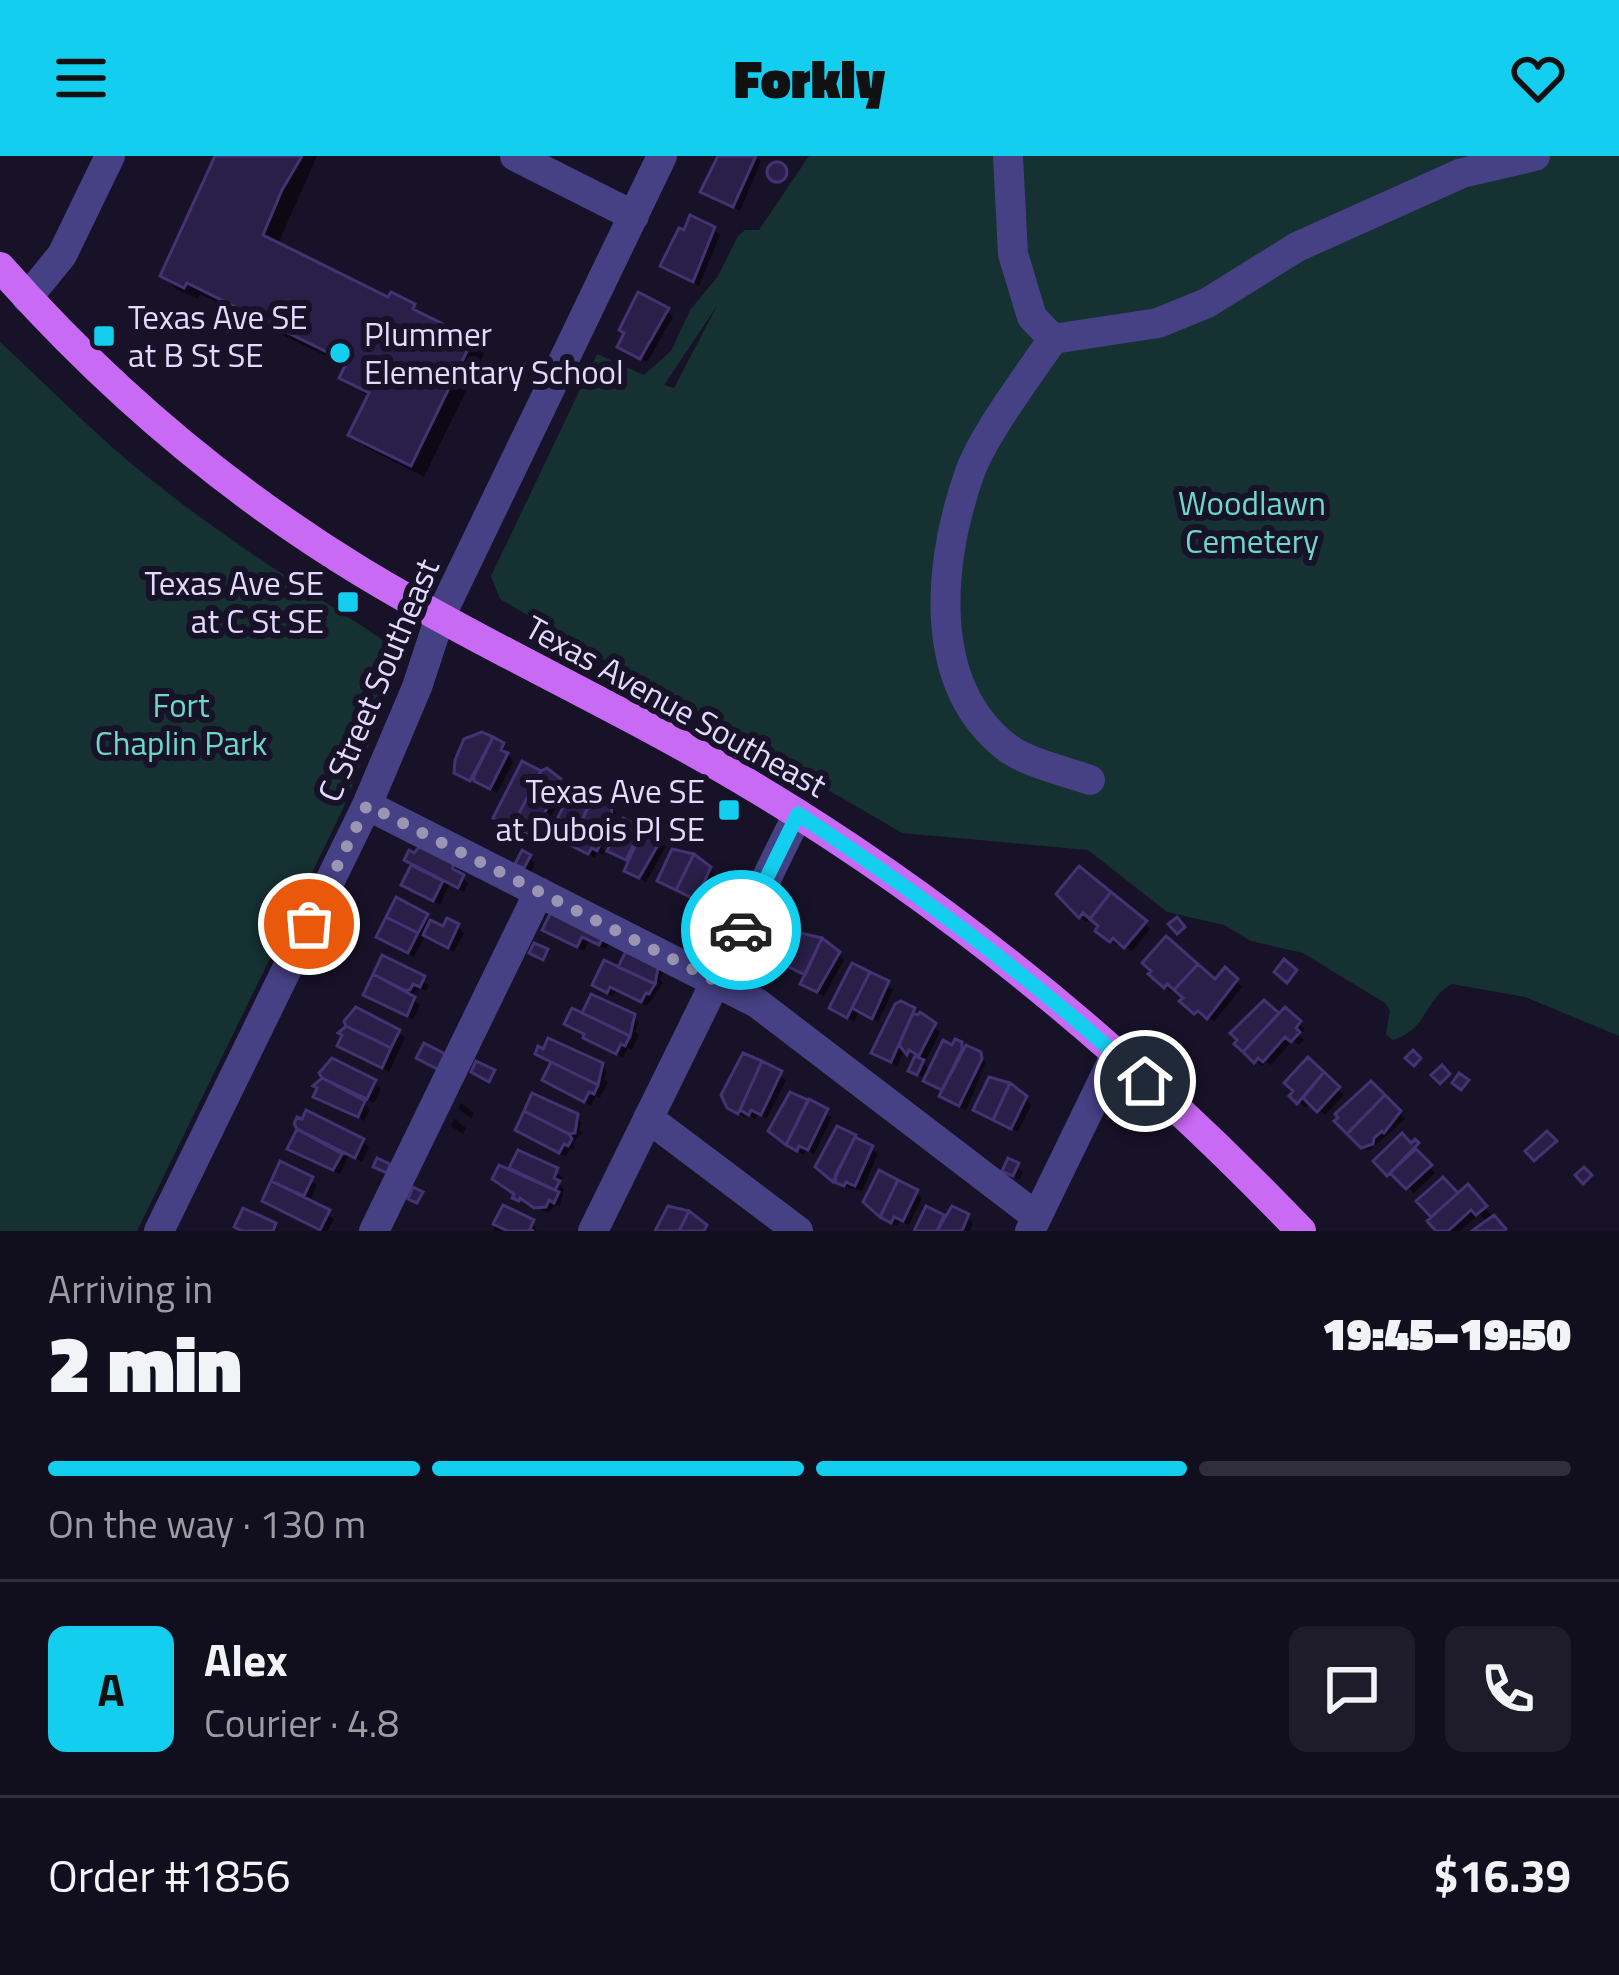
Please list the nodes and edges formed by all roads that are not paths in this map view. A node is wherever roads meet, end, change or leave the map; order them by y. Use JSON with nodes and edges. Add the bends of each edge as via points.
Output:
{"nodes":[{"id":1,"x":110,"y":156,"type":"edge"},
{"id":2,"x":515,"y":156,"type":"edge"},
{"id":3,"x":662,"y":156,"type":"edge"},
{"id":4,"x":1008,"y":156,"type":"edge"},
{"id":5,"x":1535,"y":156,"type":"edge"},
{"id":6,"x":634,"y":216,"type":"junction"},
{"id":7,"x":0,"y":267,"type":"edge"},
{"id":8,"x":27,"y":298,"type":"junction"},
{"id":9,"x":1053,"y":338,"type":"junction"},
{"id":10,"x":440,"y":617,"type":"junction"},
{"id":11,"x":1090,"y":780,"type":"dead end"},
{"id":12,"x":367,"y":805,"type":"junction"},
{"id":13,"x":798,"y":814,"type":"junction"},
{"id":14,"x":539,"y":892,"type":"junction"},
{"id":15,"x":716,"y":981,"type":"junction"},
{"id":16,"x":1116,"y":1054,"type":"junction"},
{"id":17,"x":648,"y":1118,"type":"junction"},
{"id":18,"x":1034,"y":1224,"type":"edge"},
{"id":19,"x":159,"y":1231,"type":"edge"},
{"id":20,"x":374,"y":1231,"type":"edge"},
{"id":21,"x":593,"y":1231,"type":"edge"},
{"id":22,"x":798,"y":1231,"type":"edge"},
{"id":23,"x":1301,"y":1231,"type":"edge"}],
"edges":[{"from":1,"to":8,"type":"street","via":[[62,255]]},
{"from":2,"to":6,"type":"street"},
{"from":3,"to":6,"type":"street","name":"C Street Southeast"},
{"from":4,"to":9,"type":"street","via":[[1013,254],[1032,317]]},
{"from":5,"to":9,"type":"street","via":[[1462,173],[1297,247],[1158,323]]},
{"from":6,"to":10,"type":"street","name":"C Street Southeast"},
{"from":7,"to":8,"type":"main road","name":"Texas Avenue Southeast"},
{"from":8,"to":10,"type":"main road","name":"Texas Avenue Southeast","via":[[204,461],[321,546]]},
{"from":9,"to":11,"type":"street","via":[[971,470],[947,569],[946,649],[968,707],[1008,749]]},
{"from":10,"to":12,"type":"street","name":"C Street Southeast"},
{"from":10,"to":13,"type":"main road","name":"Texas Avenue Southeast"},
{"from":12,"to":14,"type":"street"},
{"from":12,"to":19,"type":"street","name":"C Street Southeast"},
{"from":13,"to":15,"type":"street"},
{"from":13,"to":16,"type":"main road","name":"Texas Avenue Southeast","via":[[945,917]]},
{"from":14,"to":15,"type":"street"},
{"from":14,"to":20,"type":"street"},
{"from":15,"to":17,"type":"street"},
{"from":15,"to":18,"type":"street","via":[[757,1004]]},
{"from":16,"to":18,"type":"street"},
{"from":16,"to":23,"type":"main road","name":"Texas Avenue Southeast"},
{"from":17,"to":21,"type":"street"},
{"from":17,"to":22,"type":"street"}]}
